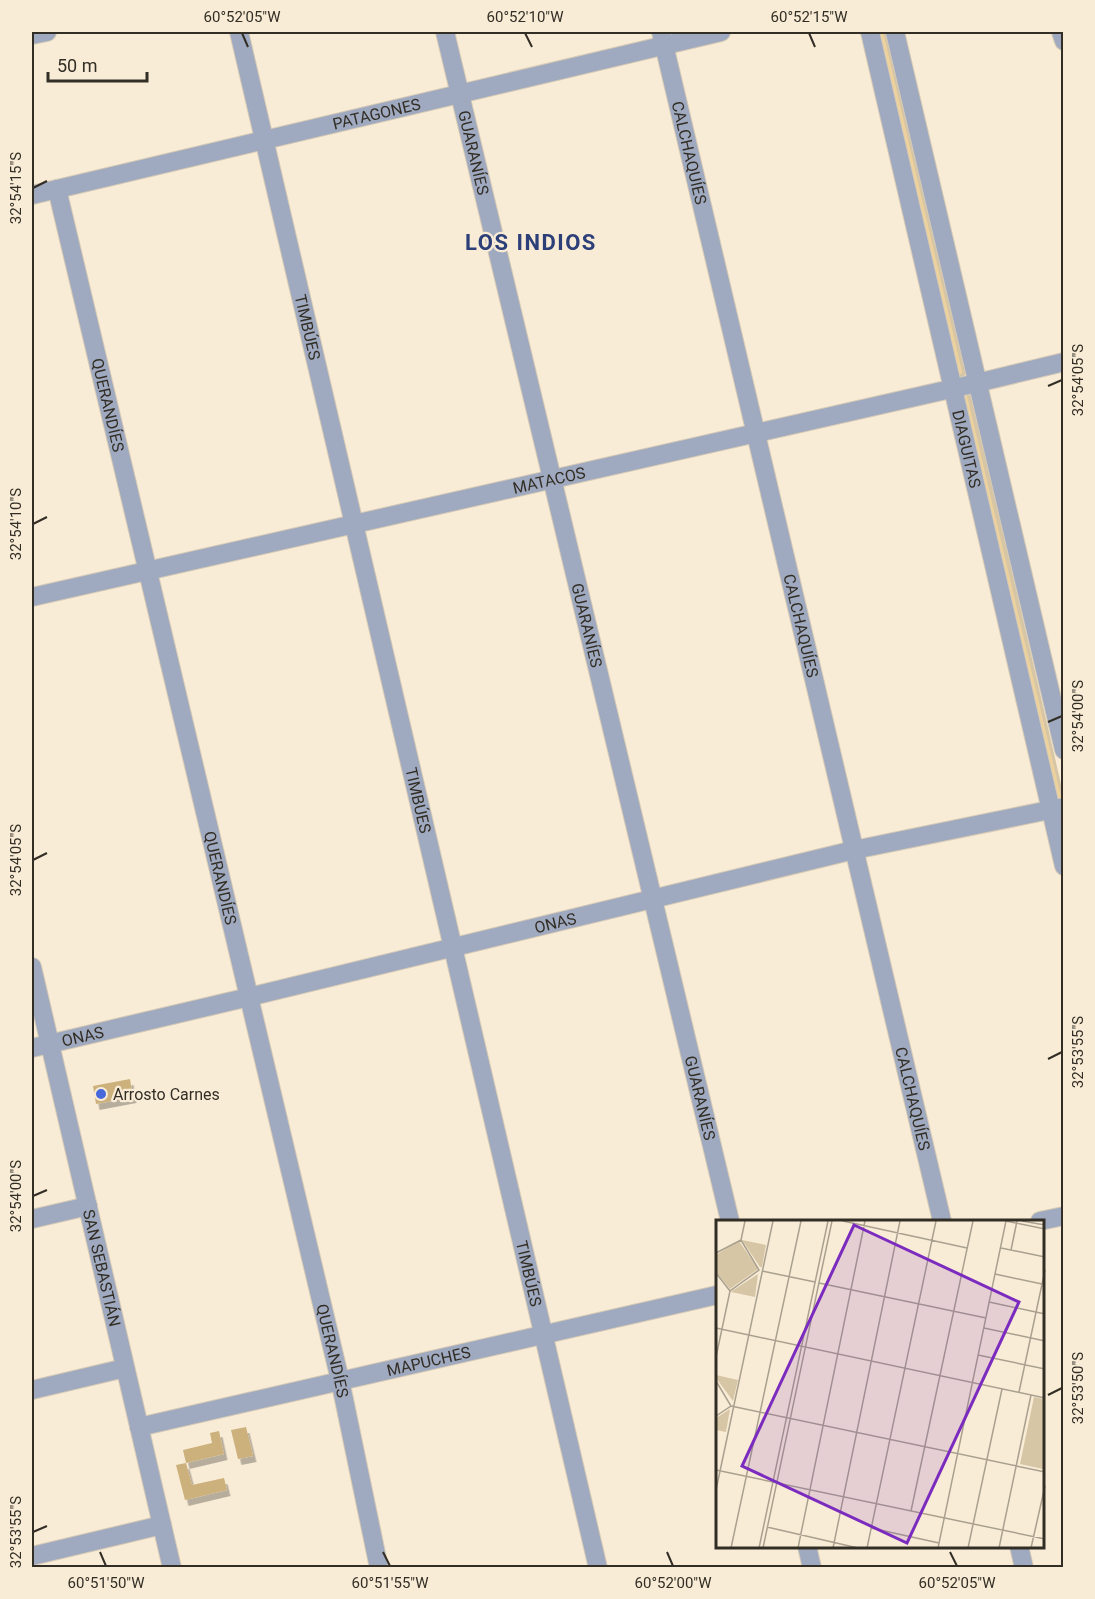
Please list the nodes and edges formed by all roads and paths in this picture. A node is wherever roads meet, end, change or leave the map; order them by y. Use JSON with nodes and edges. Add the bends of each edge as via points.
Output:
{"nodes":[{"id":1,"x":47,"y":32,"type":"edge"},
{"id":2,"x":239,"y":32,"type":"edge"},
{"id":3,"x":445,"y":32,"type":"edge"},
{"id":4,"x":721,"y":32,"type":"edge"},
{"id":5,"x":870,"y":32,"type":"edge"},
{"id":6,"x":895,"y":32,"type":"edge"},
{"id":7,"x":1061,"y":32,"type":"edge"},
{"id":8,"x":32,"y":35,"type":"edge"},
{"id":9,"x":662,"y":38,"type":"edge"},
{"id":10,"x":1064,"y":41,"type":"edge"},
{"id":11,"x":460,"y":94,"type":"junction"},
{"id":12,"x":265,"y":141,"type":"junction"},
{"id":13,"x":57,"y":189,"type":"junction"},
{"id":14,"x":32,"y":195,"type":"edge"},
{"id":15,"x":1064,"y":362,"type":"edge"},
{"id":16,"x":977,"y":383,"type":"junction"},
{"id":17,"x":952,"y":387,"type":"junction"},
{"id":18,"x":756,"y":432,"type":"junction"},
{"id":19,"x":552,"y":478,"type":"junction"},
{"id":20,"x":354,"y":523,"type":"junction"},
{"id":21,"x":148,"y":571,"type":"junction"},
{"id":22,"x":32,"y":597,"type":"edge"},
{"id":23,"x":1064,"y":750,"type":"edge"},
{"id":24,"x":1057,"y":808,"type":"edge"},
{"id":25,"x":854,"y":850,"type":"junction"},
{"id":26,"x":1064,"y":866,"type":"edge"},
{"id":27,"x":653,"y":899,"type":"junction"},
{"id":28,"x":453,"y":947,"type":"junction"},
{"id":29,"x":32,"y":967,"type":"edge"},
{"id":30,"x":249,"y":997,"type":"junction"},
{"id":31,"x":40,"y":1046,"type":"edge"},
{"id":32,"x":87,"y":1206,"type":"junction"},
{"id":33,"x":1064,"y":1216,"type":"edge"},
{"id":34,"x":32,"y":1219,"type":"edge"},
{"id":35,"x":730,"y":1220,"type":"edge"},
{"id":36,"x":942,"y":1220,"type":"edge"},
{"id":37,"x":1044,"y":1220,"type":"edge"},
{"id":38,"x":716,"y":1295,"type":"edge"},
{"id":39,"x":544,"y":1334,"type":"junction"},
{"id":40,"x":125,"y":1368,"type":"junction"},
{"id":41,"x":340,"y":1380,"type":"junction"},
{"id":42,"x":32,"y":1390,"type":"edge"},
{"id":43,"x":139,"y":1427,"type":"junction"},
{"id":44,"x":162,"y":1525,"type":"junction"},
{"id":45,"x":808,"y":1548,"type":"edge"},
{"id":46,"x":1019,"y":1548,"type":"edge"},
{"id":47,"x":32,"y":1556,"type":"edge"},
{"id":48,"x":172,"y":1568,"type":"edge"},
{"id":49,"x":379,"y":1568,"type":"edge"},
{"id":50,"x":598,"y":1568,"type":"edge"},
{"id":51,"x":813,"y":1568,"type":"edge"},
{"id":52,"x":1024,"y":1568,"type":"edge"}],
"edges":[{"from":1,"to":8,"type":"street"},
{"from":2,"to":12,"type":"street","name":"TIMBÚES"},
{"from":3,"to":11,"type":"street","name":"GUARANÍES"},
{"from":4,"to":9,"type":"street","name":"PATAGONES"},
{"from":5,"to":17,"type":"street","name":"DIAGUITAS"},
{"from":6,"to":16,"type":"street","name":"DIAGUITAS"},
{"from":7,"to":10,"type":"street"},
{"from":9,"to":11,"type":"street","name":"PATAGONES"},
{"from":9,"to":18,"type":"street","name":"CALCHAQUÍES"},
{"from":11,"to":12,"type":"street","name":"PATAGONES"},
{"from":11,"to":19,"type":"street","name":"GUARANÍES"},
{"from":12,"to":13,"type":"street","name":"PATAGONES"},
{"from":12,"to":20,"type":"street","name":"TIMBÚES"},
{"from":13,"to":14,"type":"street","name":"PATAGONES"},
{"from":13,"to":21,"type":"street","name":"QUERANDÍES"},
{"from":15,"to":16,"type":"street","name":"MATACOS"},
{"from":16,"to":17,"type":"street","name":"MATACOS"},
{"from":16,"to":23,"type":"street","name":"DIAGUITAS"},
{"from":17,"to":18,"type":"street","name":"MATACOS"},
{"from":17,"to":24,"type":"street","name":"DIAGUITAS"},
{"from":18,"to":19,"type":"street","name":"MATACOS"},
{"from":18,"to":25,"type":"street","name":"CALCHAQUÍES"},
{"from":19,"to":20,"type":"street","name":"MATACOS"},
{"from":19,"to":27,"type":"street","name":"GUARANÍES"},
{"from":20,"to":21,"type":"street","name":"MATACOS"},
{"from":20,"to":28,"type":"street","name":"TIMBÚES"},
{"from":21,"to":22,"type":"street","name":"MATACOS"},
{"from":21,"to":30,"type":"street","name":"QUERANDÍES"},
{"from":24,"to":25,"type":"street","name":"ONAS"},
{"from":24,"to":26,"type":"street","name":"DIAGUITAS"},
{"from":25,"to":27,"type":"street","name":"ONAS"},
{"from":25,"to":36,"type":"street","name":"CALCHAQUÍES"},
{"from":27,"to":28,"type":"street","name":"ONAS"},
{"from":27,"to":35,"type":"street","name":"GUARANÍES"},
{"from":28,"to":30,"type":"street","name":"ONAS"},
{"from":28,"to":39,"type":"street","name":"TIMBÚES"},
{"from":29,"to":31,"type":"street","name":"SAN SEBASTIÁN"},
{"from":30,"to":31,"type":"street","name":"ONAS"},
{"from":30,"to":41,"type":"street","name":"QUERANDÍES"},
{"from":31,"to":32,"type":"street","name":"SAN SEBASTIÁN"},
{"from":32,"to":34,"type":"street"},
{"from":32,"to":40,"type":"street","name":"SAN SEBASTIÁN"},
{"from":33,"to":37,"type":"street"},
{"from":38,"to":39,"type":"street","name":"MAPUCHES"},
{"from":39,"to":41,"type":"street","name":"MAPUCHES"},
{"from":39,"to":50,"type":"street","name":"TIMBÚES"},
{"from":40,"to":42,"type":"street"},
{"from":40,"to":43,"type":"street","name":"SAN SEBASTIÁN"},
{"from":41,"to":43,"type":"street","name":"MAPUCHES"},
{"from":41,"to":49,"type":"street","name":"QUERANDÍES"},
{"from":43,"to":44,"type":"street","name":"SAN SEBASTIÁN"},
{"from":44,"to":47,"type":"street"},
{"from":44,"to":48,"type":"street","name":"SAN SEBASTIÁN"},
{"from":45,"to":51,"type":"street"},
{"from":46,"to":52,"type":"street"}]}
